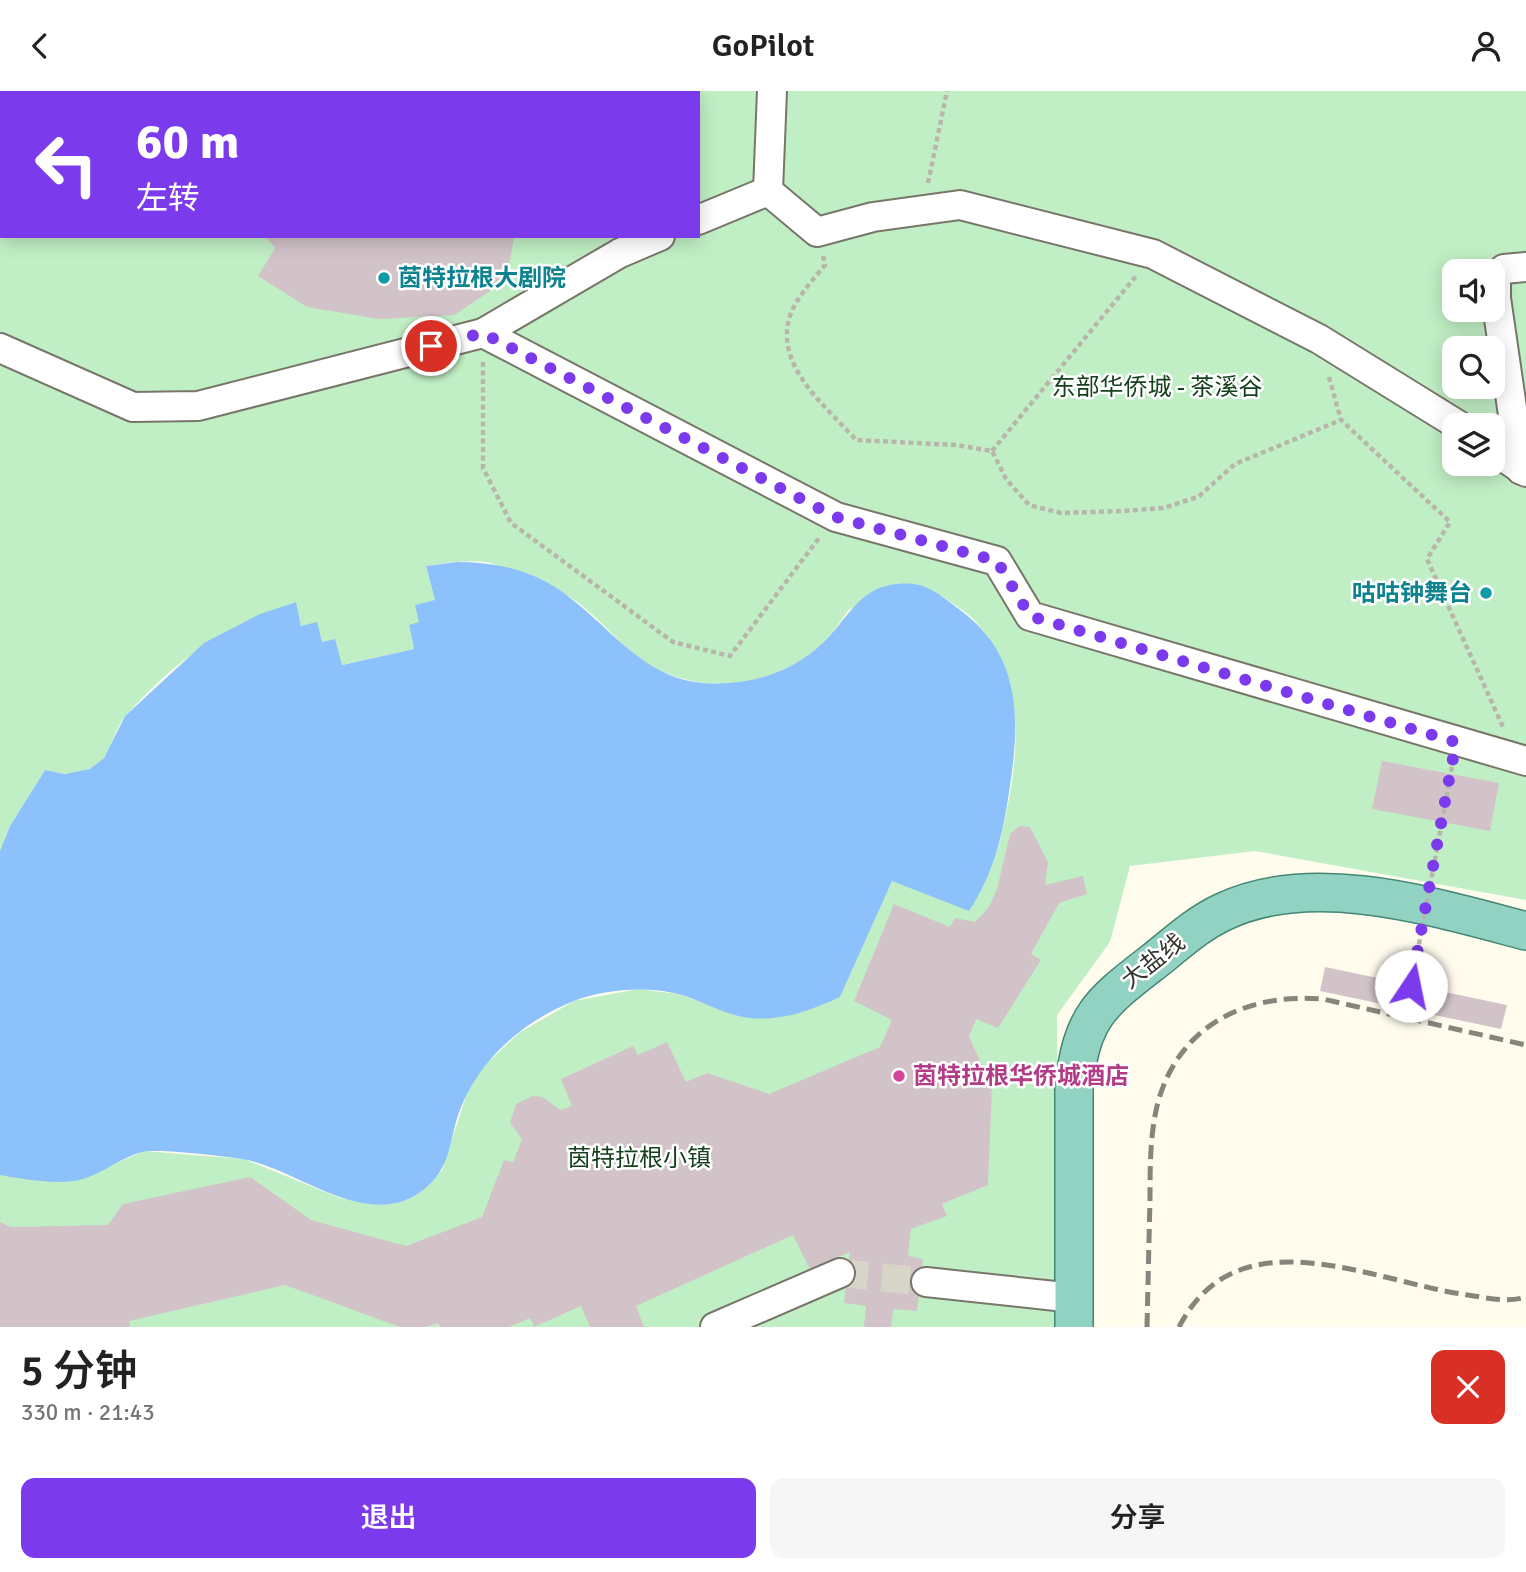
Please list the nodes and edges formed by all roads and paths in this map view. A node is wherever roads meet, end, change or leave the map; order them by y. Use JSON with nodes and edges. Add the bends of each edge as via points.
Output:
{"nodes":[{"id":1,"x":772,"y":91,"type":"edge"},
{"id":2,"x":947,"y":91,"type":"edge"},
{"id":3,"x":768,"y":191,"type":"junction"},
{"id":4,"x":922,"y":211,"type":"junction"},
{"id":5,"x":700,"y":219,"type":"edge"},
{"id":6,"x":817,"y":232,"type":"junction"},
{"id":7,"x":655,"y":238,"type":"edge"},
{"id":8,"x":1153,"y":254,"type":"junction"},
{"id":9,"x":1526,"y":267,"type":"edge"},
{"id":10,"x":483,"y":333,"type":"junction"},
{"id":11,"x":1319,"y":338,"type":"junction"},
{"id":12,"x":0,"y":348,"type":"edge"},
{"id":13,"x":1442,"y":415,"type":"edge"},
{"id":14,"x":1341,"y":420,"type":"junction"},
{"id":15,"x":992,"y":451,"type":"junction"},
{"id":16,"x":1505,"y":458,"type":"edge"},
{"id":17,"x":1524,"y":471,"type":"edge"},
{"id":18,"x":836,"y":517,"type":"junction"},
{"id":19,"x":1456,"y":742,"type":"junction"},
{"id":20,"x":1522,"y":760,"type":"edge"},
{"id":21,"x":1526,"y":931,"type":"edge"},
{"id":22,"x":1411,"y":986,"type":"dead end"},
{"id":23,"x":840,"y":1273,"type":"tunnel mouth"},
{"id":24,"x":926,"y":1282,"type":"tunnel mouth"},
{"id":25,"x":1074,"y":1312,"type":"edge"},
{"id":26,"x":715,"y":1327,"type":"edge"}],
"edges":[{"from":1,"to":3,"type":"street"},
{"from":2,"to":4,"type":"path"},
{"from":3,"to":5,"type":"street"},
{"from":3,"to":6,"type":"street"},
{"from":4,"to":6,"type":"street","via":[[873,217]]},
{"from":4,"to":8,"type":"street","via":[[960,205]]},
{"from":6,"to":15,"type":"path","via":[[825,265],[789,319],[789,358],[813,392],[856,440]]},
{"from":7,"to":10,"type":"street","via":[[620,253]]},
{"from":8,"to":11,"type":"street"},
{"from":8,"to":15,"type":"path"},
{"from":9,"to":17,"type":"street","via":[[1504,269],[1496,277]]},
{"from":10,"to":12,"type":"street","via":[[198,406],[133,407]]},
{"from":10,"to":18,"type":"street"},
{"from":10,"to":18,"type":"path","via":[[483,468],[512,523],[673,642],[730,656]]},
{"from":11,"to":13,"type":"street"},
{"from":11,"to":14,"type":"path"},
{"from":14,"to":15,"type":"path","via":[[1235,464],[1198,497],[1124,511],[1061,513],[1029,505],[1006,479]]},
{"from":14,"to":20,"type":"path","via":[[1450,522],[1427,559]]},
{"from":16,"to":17,"type":"street"},
{"from":18,"to":19,"type":"street","via":[[997,561],[1030,616]]},
{"from":19,"to":20,"type":"street"},
{"from":19,"to":22,"type":"path","bridge":true},
{"from":21,"to":25,"type":"main road","name":"大盐线","via":[[1374,898],[1331,892],[1287,894],[1253,900],[1196,927],[1113,992],[1089,1023],[1077,1061]]},
{"from":23,"to":26,"type":"street"},
{"from":24,"to":25,"type":"street"}]}
